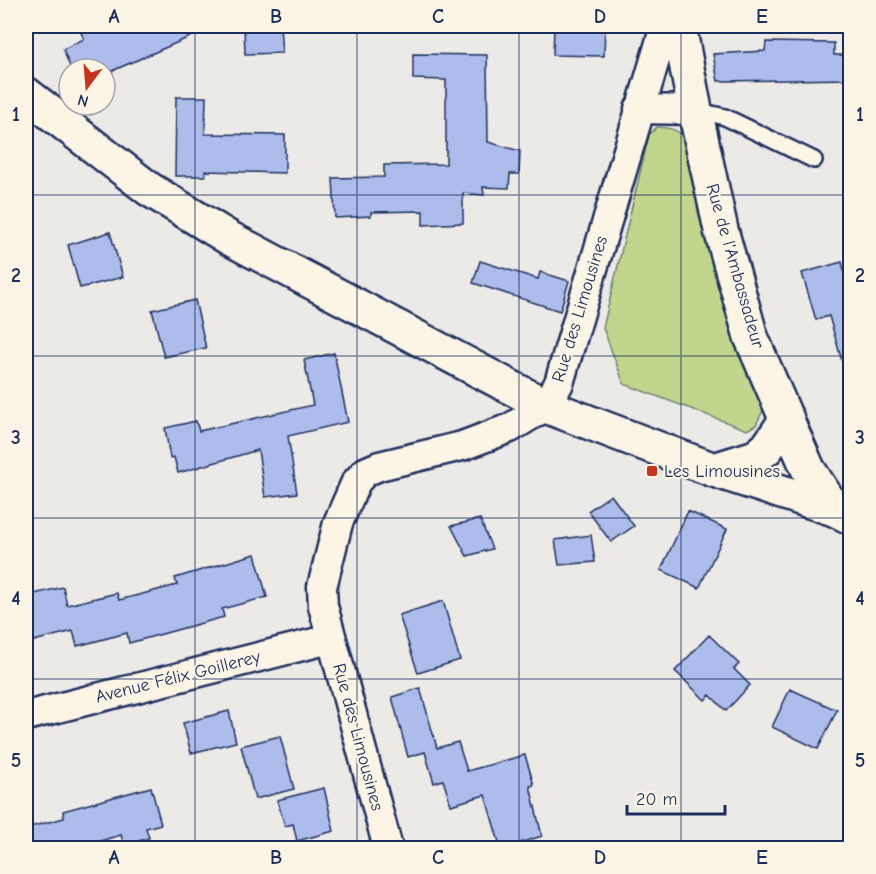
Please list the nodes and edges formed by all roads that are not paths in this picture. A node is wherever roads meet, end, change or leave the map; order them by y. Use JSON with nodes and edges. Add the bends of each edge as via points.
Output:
{"nodes":[{"id":1,"x":665,"y":26,"type":"edge"},
{"id":2,"x":679,"y":26,"type":"edge"},
{"id":3,"x":26,"y":94,"type":"edge"},
{"id":4,"x":639,"y":110,"type":"junction"},
{"id":5,"x":695,"y":110,"type":"junction"},
{"id":6,"x":814,"y":160,"type":"dead end"},
{"id":7,"x":546,"y":406,"type":"junction"},
{"id":8,"x":787,"y":418,"type":"junction"},
{"id":9,"x":714,"y":470,"type":"junction"},
{"id":10,"x":842,"y":513,"type":"edge"},
{"id":11,"x":330,"y":639,"type":"junction"},
{"id":12,"x":26,"y":716,"type":"edge"},
{"id":13,"x":388,"y":849,"type":"edge"}],
"edges":[{"from":1,"to":4,"type":"street","name":"Rue des Limousines"},
{"from":2,"to":5,"type":"main road","name":"Rue de l'Ambassadeur"},
{"from":3,"to":7,"type":"main road","via":[[149,189],[229,238]]},
{"from":4,"to":5,"type":"street"},
{"from":4,"to":7,"type":"street","name":"Rue des Limousines","via":[[559,383]]},
{"from":5,"to":6,"type":"lane","via":[[725,117]]},
{"from":5,"to":8,"type":"main road","name":"Rue de l'Ambassadeur","via":[[721,230],[752,337]]},
{"from":7,"to":9,"type":"main road"},
{"from":7,"to":11,"type":"street","name":"Rue des Limousines","via":[[510,428],[462,446],[365,472],[356,482],[338,523],[326,565],[322,606]]},
{"from":8,"to":9,"type":"main road","via":[[767,448],[756,457]]},
{"from":8,"to":10,"type":"main road","name":"Rue de l'Ambassadeur","via":[[808,469]]},
{"from":9,"to":10,"type":"main road"},
{"from":11,"to":12,"type":"street","name":"Avenue Félix Goillerey"},
{"from":11,"to":13,"type":"street","name":"Rue des Limousines"}]}
